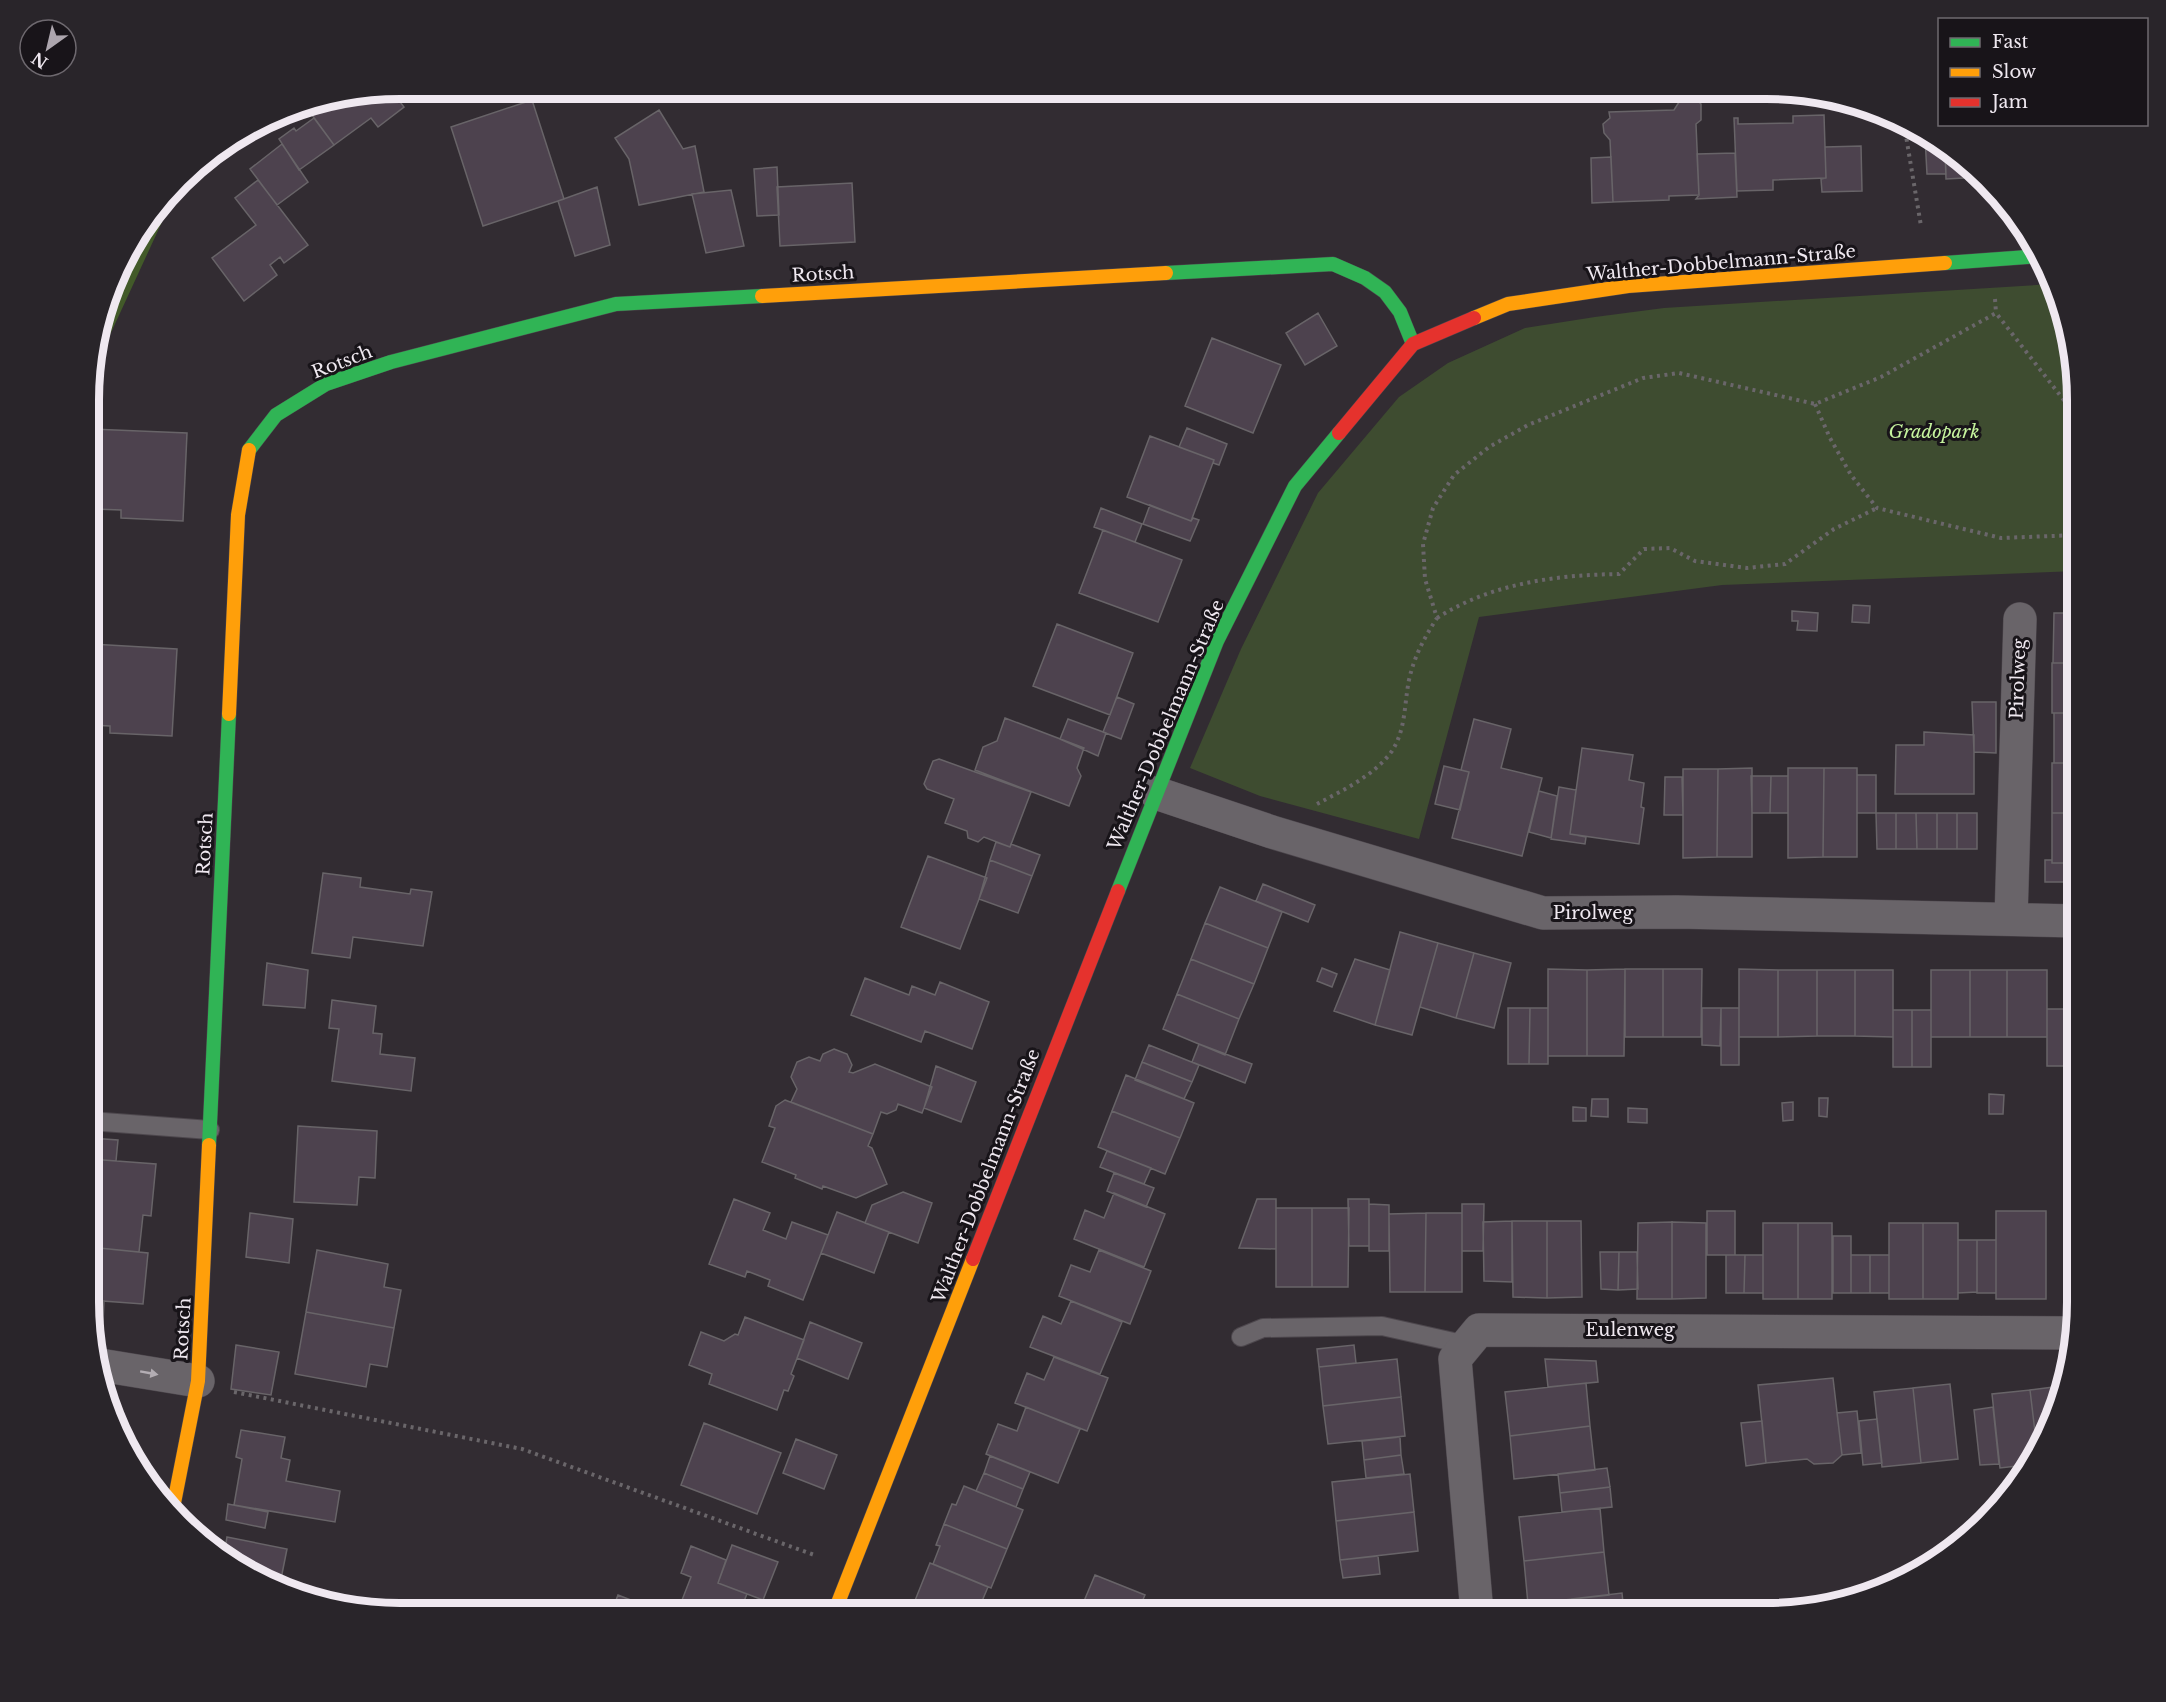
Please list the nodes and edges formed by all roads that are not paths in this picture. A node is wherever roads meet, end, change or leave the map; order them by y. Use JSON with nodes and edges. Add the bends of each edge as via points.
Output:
{"nodes":[{"id":1,"x":2031,"y":257,"type":"edge"},
{"id":2,"x":1413,"y":344,"type":"junction"},
{"id":3,"x":2020,"y":619,"type":"dead end"},
{"id":4,"x":1156,"y":793,"type":"junction"},
{"id":5,"x":2012,"y":919,"type":"junction"},
{"id":6,"x":2067,"y":921,"type":"edge"},
{"id":7,"x":99,"y":1122,"type":"edge"},
{"id":8,"x":210,"y":1130,"type":"junction"},
{"id":9,"x":2065,"y":1333,"type":"edge"},
{"id":10,"x":1240,"y":1337,"type":"dead end"},
{"id":11,"x":1467,"y":1345,"type":"junction"},
{"id":12,"x":106,"y":1366,"type":"edge"},
{"id":13,"x":198,"y":1381,"type":"junction"},
{"id":14,"x":174,"y":1501,"type":"edge"},
{"id":15,"x":838,"y":1603,"type":"edge"},
{"id":16,"x":1476,"y":1603,"type":"edge"}],
"edges":[{"from":1,"to":2,"type":"street","name":"Walther-Dobbelmann-Straße","via":[[1628,286],[1508,304]]},
{"from":2,"to":4,"type":"street","name":"Walther-Dobbelmann-Straße","via":[[1295,486],[1217,641]]},
{"from":2,"to":8,"type":"street","name":"Rotsch","via":[[1399,308],[1371,279],[1333,264],[628,303],[391,362],[326,384],[276,415],[248,452],[238,515]]},
{"from":3,"to":5,"type":"street","name":"Pirolweg"},
{"from":4,"to":5,"type":"street","name":"Pirolweg","via":[[1543,913]]},
{"from":4,"to":15,"type":"street","name":"Walther-Dobbelmann-Straße"},
{"from":5,"to":6,"type":"street","name":"Pirolweg"},
{"from":7,"to":8,"type":"lane"},
{"from":8,"to":13,"type":"street","name":"Rotsch"},
{"from":9,"to":11,"type":"street","name":"Eulenweg","via":[[1479,1330]]},
{"from":10,"to":11,"type":"lane","via":[[1263,1328],[1382,1326]]},
{"from":11,"to":16,"type":"street","via":[[1455,1359]]},
{"from":12,"to":13,"type":"street","one_way":true},
{"from":13,"to":14,"type":"street","name":"Rotsch"}]}
